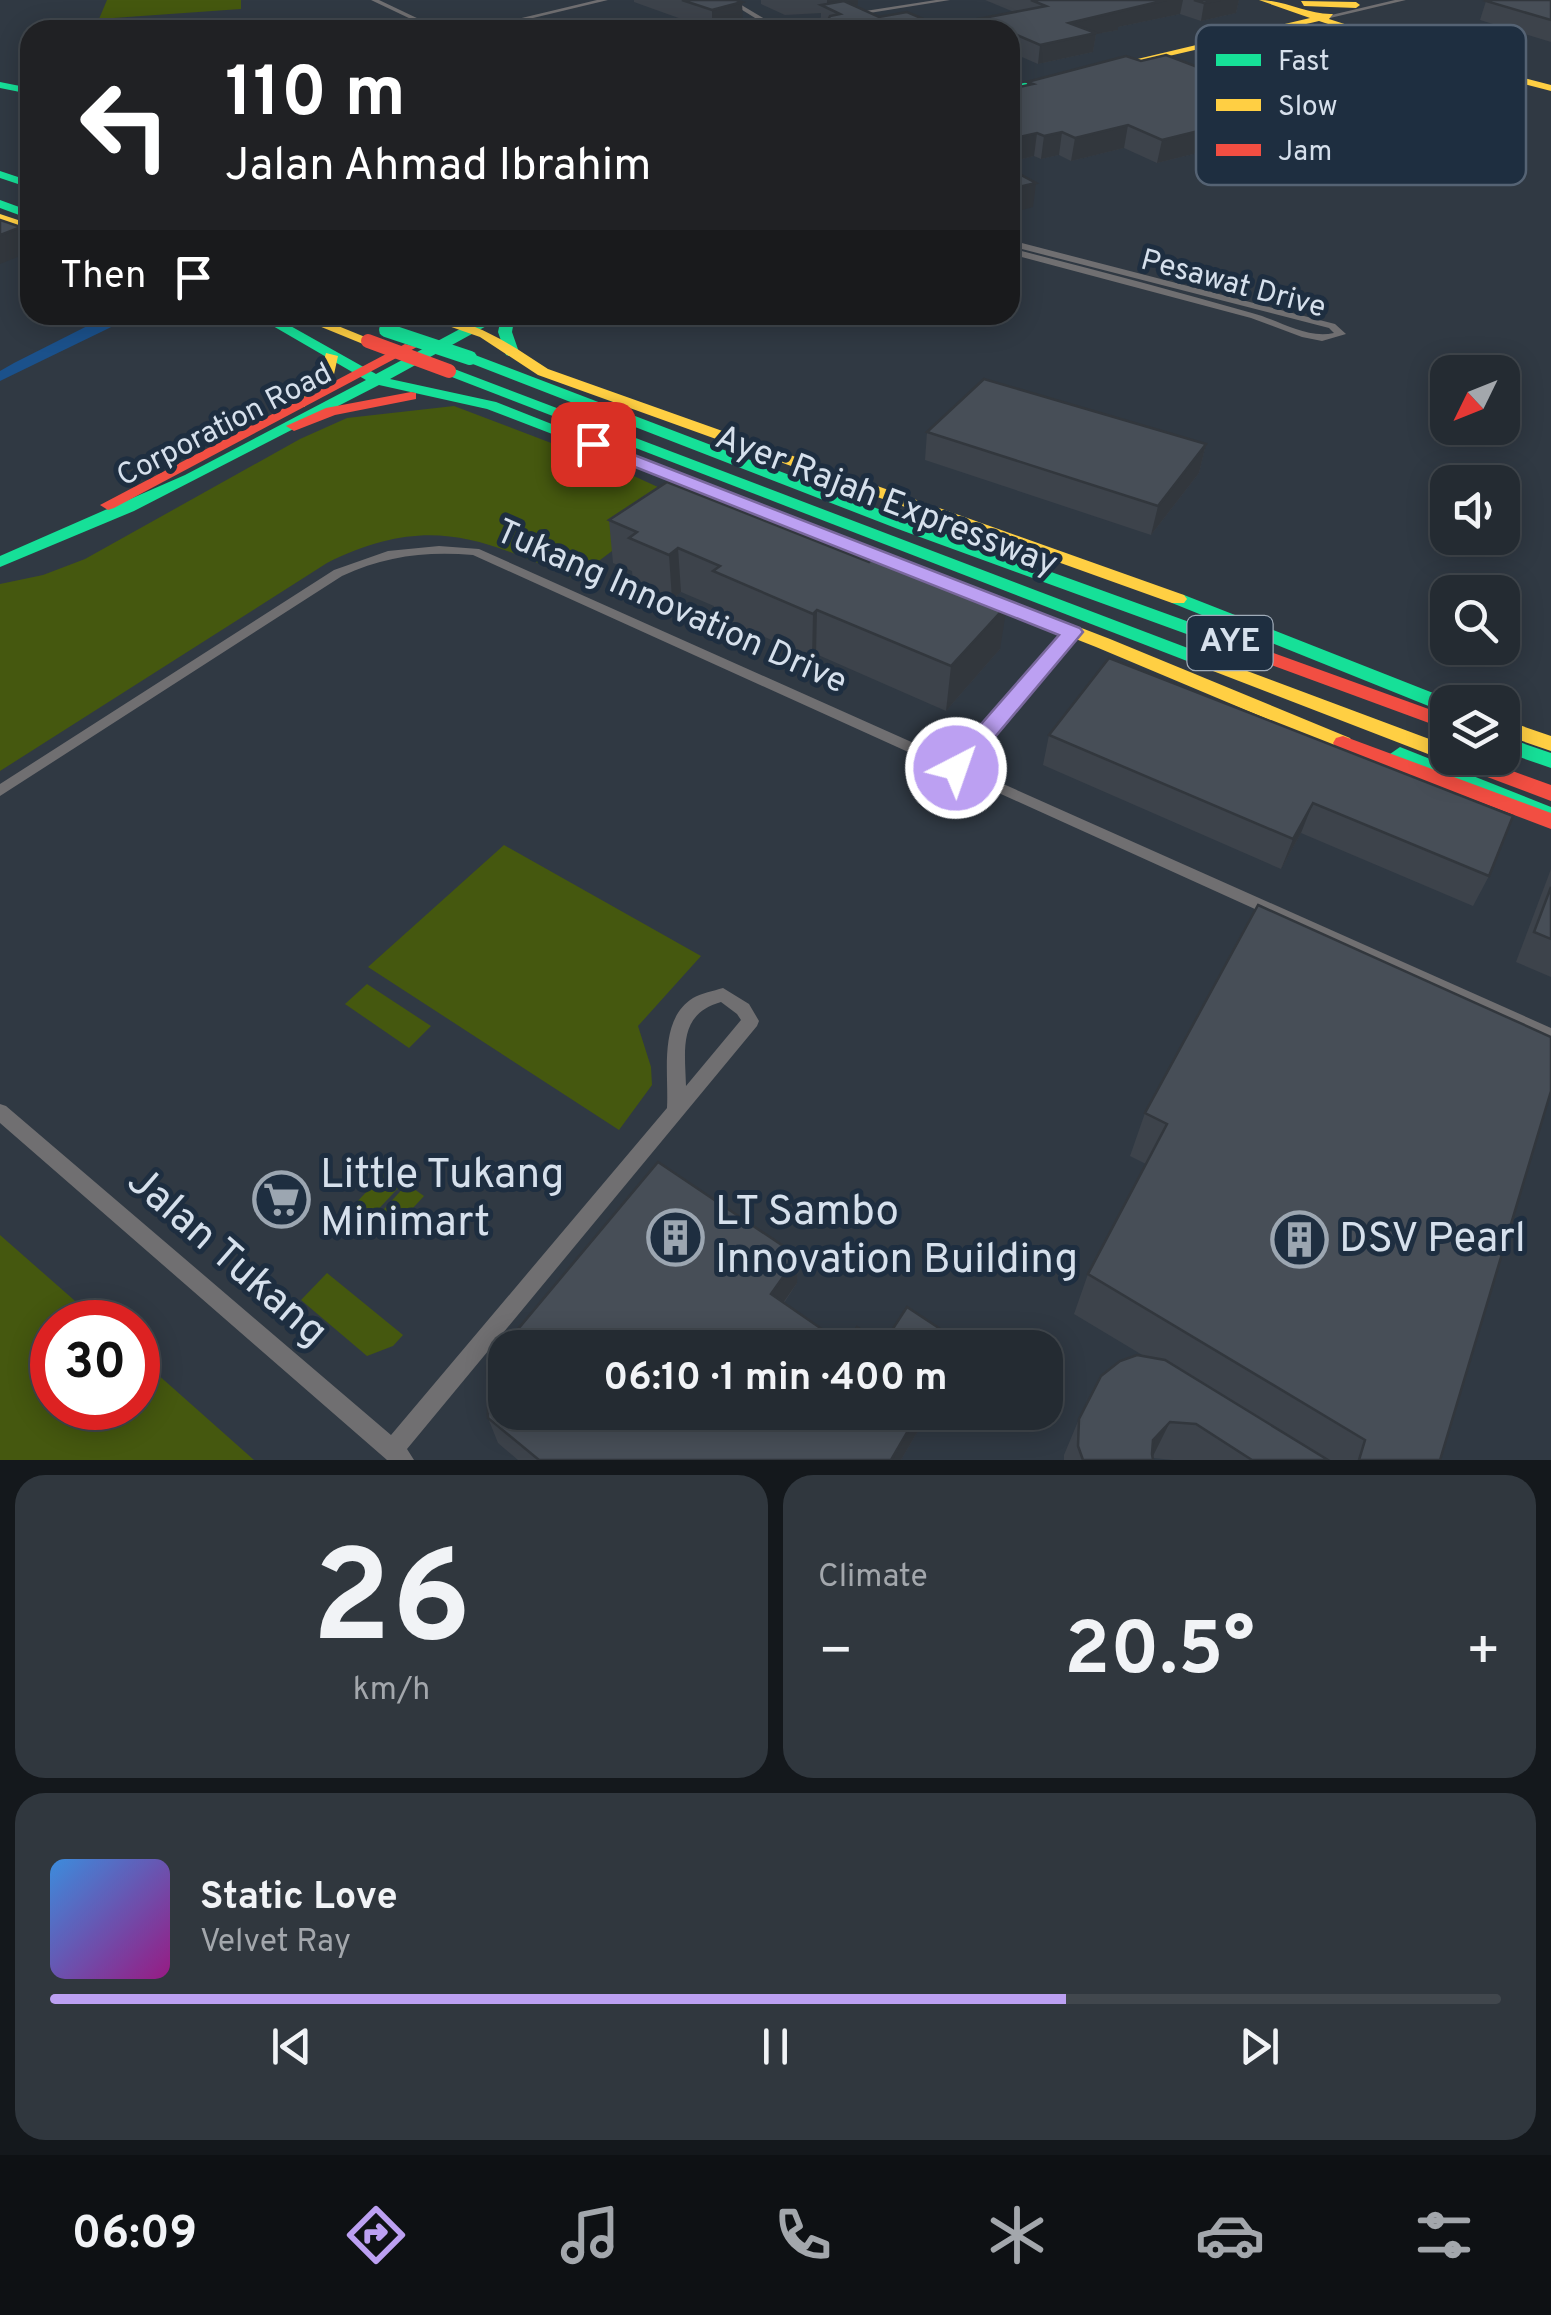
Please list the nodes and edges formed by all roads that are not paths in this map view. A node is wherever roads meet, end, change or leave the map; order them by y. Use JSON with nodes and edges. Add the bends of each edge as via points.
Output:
{"nodes":[{"id":1,"x":374,"y":0,"type":"edge"},
{"id":2,"x":605,"y":0,"type":"edge"},
{"id":3,"x":729,"y":0,"type":"edge"},
{"id":4,"x":948,"y":0,"type":"edge"},
{"id":5,"x":1403,"y":0,"type":"edge"},
{"id":6,"x":1277,"y":9,"type":"edge"},
{"id":7,"x":1370,"y":16,"type":"edge"},
{"id":8,"x":417,"y":20,"type":"edge"},
{"id":9,"x":518,"y":20,"type":"edge"},
{"id":10,"x":762,"y":20,"type":"edge"},
{"id":11,"x":819,"y":20,"type":"edge"},
{"id":12,"x":1226,"y":25,"type":"edge"},
{"id":13,"x":1315,"y":25,"type":"edge"},
{"id":14,"x":1334,"y":25,"type":"edge"},
{"id":15,"x":1196,"y":35,"type":"edge"},
{"id":16,"x":1526,"y":78,"type":"edge"},
{"id":17,"x":1020,"y":85,"type":"edge"},
{"id":18,"x":1551,"y":85,"type":"edge"},
{"id":19,"x":1020,"y":246,"type":"edge"},
{"id":20,"x":1020,"y":254,"type":"edge"},
{"id":21,"x":281,"y":325,"type":"edge"},
{"id":22,"x":338,"y":325,"type":"edge"},
{"id":23,"x":362,"y":325,"type":"edge"},
{"id":24,"x":460,"y":325,"type":"edge"},
{"id":25,"x":470,"y":325,"type":"edge"},
{"id":26,"x":506,"y":325,"type":"edge"},
{"id":27,"x":377,"y":335,"type":"junction"},
{"id":28,"x":513,"y":355,"type":"junction"},
{"id":29,"x":330,"y":356,"type":"junction"},
{"id":30,"x":369,"y":377,"type":"junction"},
{"id":31,"x":449,"y":382,"type":"junction"},
{"id":32,"x":296,"y":415,"type":"junction"},
{"id":33,"x":0,"y":551,"type":"edge"},
{"id":34,"x":0,"y":562,"type":"edge"},
{"id":35,"x":1014,"y":562,"type":"junction"},
{"id":36,"x":1023,"y":593,"type":"junction"},
{"id":37,"x":1072,"y":632,"type":"junction"},
{"id":38,"x":1348,"y":670,"type":"junction"},
{"id":39,"x":1430,"y":700,"type":"edge"},
{"id":40,"x":1430,"y":716,"type":"edge"},
{"id":41,"x":1520,"y":733,"type":"edge"},
{"id":42,"x":1551,"y":744,"type":"edge"},
{"id":43,"x":1430,"y":747,"type":"edge"},
{"id":44,"x":1520,"y":751,"type":"edge"},
{"id":45,"x":1551,"y":762,"type":"edge"},
{"id":46,"x":956,"y":768,"type":"junction"},
{"id":47,"x":1503,"y":775,"type":"edge"},
{"id":48,"x":0,"y":792,"type":"edge"},
{"id":49,"x":1551,"y":793,"type":"edge"},
{"id":50,"x":1551,"y":818,"type":"edge"},
{"id":51,"x":1551,"y":1036,"type":"edge"},
{"id":52,"x":676,"y":1109,"type":"junction"},
{"id":53,"x":0,"y":1112,"type":"edge"},
{"id":54,"x":398,"y":1455,"type":"edge"}],
"edges":[{"from":1,"to":8,"type":"street"},
{"from":2,"to":9,"type":"street"},
{"from":3,"to":10,"type":"street"},
{"from":4,"to":11,"type":"street"},
{"from":5,"to":7,"type":"street"},
{"from":6,"to":7,"type":"main road"},
{"from":6,"to":7,"type":"main road"},
{"from":6,"to":12,"type":"main road"},
{"from":6,"to":13,"type":"main road"},
{"from":7,"to":14,"type":"main road"},
{"from":15,"to":17,"type":"main road"},
{"from":16,"to":18,"type":"main road"},
{"from":19,"to":20,"type":"street","name":"Pesawat Drive","via":[[1332,326],[1341,334],[1302,334]]},
{"from":21,"to":29,"type":"main road"},
{"from":22,"to":27,"type":"main road","name":"Ayer Rajah Expressway","number":"AYE"},
{"from":23,"to":27,"type":"main road","name":"Ayer Rajah Expressway","number":"AYE"},
{"from":24,"to":30,"type":"main road","name":"Corporation Road"},
{"from":25,"to":28,"type":"main road"},
{"from":26,"to":28,"type":"main road"},
{"from":27,"to":31,"type":"main road","name":"Ayer Rajah Expressway","number":"AYE","bridge":true},
{"from":27,"to":35,"type":"main road","name":"Ayer Rajah Expressway","number":"AYE","bridge":true,"via":[[470,358]]},
{"from":28,"to":38,"type":"main road","via":[[544,372],[1208,610]]},
{"from":29,"to":30,"type":"main road"},
{"from":29,"to":32,"type":"main road","via":[[326,379]]},
{"from":30,"to":31,"type":"main road"},
{"from":30,"to":32,"type":"main road","name":"Corporation Road"},
{"from":31,"to":32,"type":"main road"},
{"from":31,"to":36,"type":"main road","name":"Ayer Rajah Expressway","number":"AYE"},
{"from":31,"to":37,"type":"main road","via":[[491,405]]},
{"from":32,"to":33,"type":"main road","name":"Corporation Road"},
{"from":32,"to":34,"type":"main road","name":"Corporation Road","via":[[106,522]]},
{"from":35,"to":38,"type":"main road","via":[[1066,572]]},
{"from":35,"to":40,"type":"main road","name":"Ayer Rajah Expressway","number":"AYE"},
{"from":36,"to":43,"type":"main road","name":"Ayer Rajah Expressway","number":"AYE"},
{"from":36,"to":50,"type":"main road"},
{"from":37,"to":46,"type":"street"},
{"from":37,"to":50,"type":"main road","via":[[1424,776]]},
{"from":38,"to":39,"type":"main road"},
{"from":41,"to":42,"type":"main road"},
{"from":44,"to":45,"type":"main road"},
{"from":46,"to":48,"type":"street","name":"Tukang Innovation Drive","via":[[475,552],[432,547],[394,551],[338,573]]},
{"from":46,"to":51,"type":"street","name":"Tukang Innovation Drive"},
{"from":47,"to":49,"type":"main road"},
{"from":52,"to":52,"type":"street","via":[[676,1032],[693,1005],[723,995],[751,1021]]},
{"from":52,"to":54,"type":"street"},
{"from":53,"to":54,"type":"street","name":"Jalan Tukang"}]}
